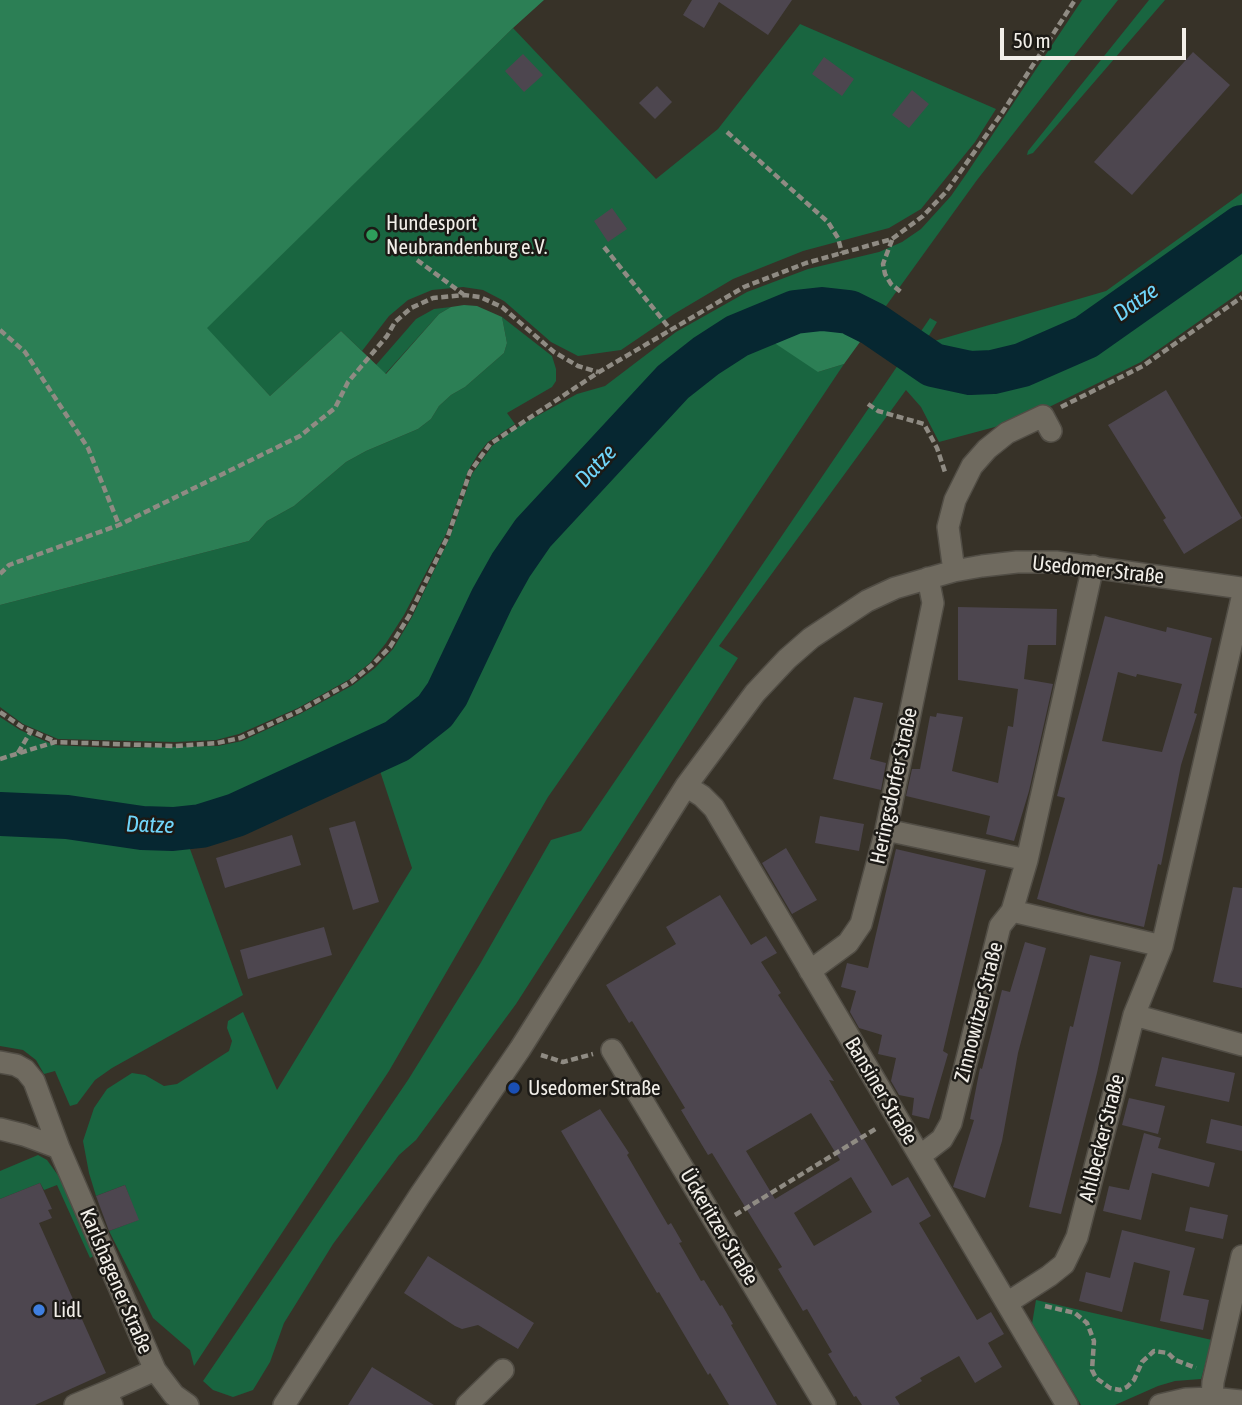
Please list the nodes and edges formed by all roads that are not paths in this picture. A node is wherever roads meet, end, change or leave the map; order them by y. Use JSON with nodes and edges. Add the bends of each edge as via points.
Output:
{"nodes":[{"id":1,"x":1047,"y":423,"type":"road end"},
{"id":2,"x":1093,"y":566,"type":"junction"},
{"id":3,"x":954,"y":571,"type":"junction"},
{"id":4,"x":928,"y":578,"type":"junction"},
{"id":5,"x":1242,"y":588,"type":"edge"},
{"id":6,"x":1242,"y":598,"type":"edge"},
{"id":7,"x":686,"y":786,"type":"junction"},
{"id":8,"x":886,"y":830,"type":"junction"},
{"id":9,"x":1027,"y":860,"type":"junction"},
{"id":10,"x":1012,"y":911,"type":"junction"},
{"id":11,"x":1162,"y":946,"type":"junction"},
{"id":12,"x":810,"y":971,"type":"junction"},
{"id":13,"x":1134,"y":1015,"type":"junction"},
{"id":14,"x":1242,"y":1045,"type":"edge"},
{"id":15,"x":612,"y":1050,"type":"road end"},
{"id":16,"x":0,"y":1062,"type":"edge"},
{"id":17,"x":0,"y":1129,"type":"edge"},
{"id":18,"x":59,"y":1148,"type":"junction"},
{"id":19,"x":920,"y":1156,"type":"junction"},
{"id":20,"x":1242,"y":1256,"type":"edge"},
{"id":21,"x":1016,"y":1298,"type":"junction"},
{"id":22,"x":155,"y":1370,"type":"junction"},
{"id":23,"x":503,"y":1370,"type":"dead end"},
{"id":24,"x":109,"y":1398,"type":"edge"},
{"id":25,"x":1212,"y":1398,"type":"junction"},
{"id":26,"x":1242,"y":1401,"type":"edge"},
{"id":27,"x":75,"y":1405,"type":"edge"},
{"id":28,"x":188,"y":1405,"type":"edge"},
{"id":29,"x":284,"y":1405,"type":"edge"},
{"id":30,"x":467,"y":1405,"type":"edge"},
{"id":31,"x":825,"y":1405,"type":"edge"},
{"id":32,"x":1067,"y":1405,"type":"edge"},
{"id":33,"x":1160,"y":1405,"type":"edge"}],
"edges":[{"from":1,"to":3,"type":"street","via":[[1007,433],[972,466],[948,527]]},
{"from":2,"to":3,"type":"street","name":"Usedomer Straße","via":[[1017,562]]},
{"from":2,"to":5,"type":"street","name":"Usedomer Straße"},
{"from":2,"to":9,"type":"street","name":"Zinnowitzer Straße"},
{"from":3,"to":4,"type":"street","name":"Usedomer Straße"},
{"from":4,"to":7,"type":"street","name":"Usedomer Straße","via":[[867,601],[810,638],[755,692]]},
{"from":4,"to":8,"type":"street","name":"Heringsdorfer Straße","via":[[933,603]]},
{"from":6,"to":11,"type":"street","name":"Ahlbecker Straße"},
{"from":7,"to":12,"type":"street","name":"Bansiner Straße","via":[[714,808]]},
{"from":7,"to":29,"type":"street","name":"Usedomer Straße","via":[[520,1049]]},
{"from":8,"to":9,"type":"street"},
{"from":8,"to":12,"type":"street","name":"Heringsdorfer Straße","via":[[861,924],[848,943]]},
{"from":9,"to":10,"type":"street","name":"Zinnowitzer Straße"},
{"from":10,"to":11,"type":"street"},
{"from":10,"to":19,"type":"street","name":"Zinnowitzer Straße","via":[[1000,926],[951,1122],[942,1139]]},
{"from":11,"to":13,"type":"street","name":"Ahlbecker Straße"},
{"from":12,"to":19,"type":"street","name":"Bansiner Straße"},
{"from":13,"to":14,"type":"street"},
{"from":13,"to":21,"type":"street","name":"Ahlbecker Straße","via":[[1077,1237],[1064,1264]]},
{"from":15,"to":31,"type":"street","name":"Ückeritzer Straße"},
{"from":16,"to":18,"type":"street","name":"Karlshagener Straße","via":[[25,1070],[34,1082]]},
{"from":17,"to":18,"type":"street"},
{"from":18,"to":22,"type":"street","name":"Karlshagener Straße"},
{"from":19,"to":21,"type":"street","name":"Bansiner Straße"},
{"from":20,"to":25,"type":"street"},
{"from":21,"to":32,"type":"street","name":"Bansiner Straße"},
{"from":22,"to":24,"type":"street"},
{"from":22,"to":28,"type":"street","name":"Karlshagener Straße","via":[[173,1395]]},
{"from":23,"to":30,"type":"street"},
{"from":24,"to":27,"type":"street"},
{"from":25,"to":26,"type":"street"},
{"from":25,"to":33,"type":"street"}]}
